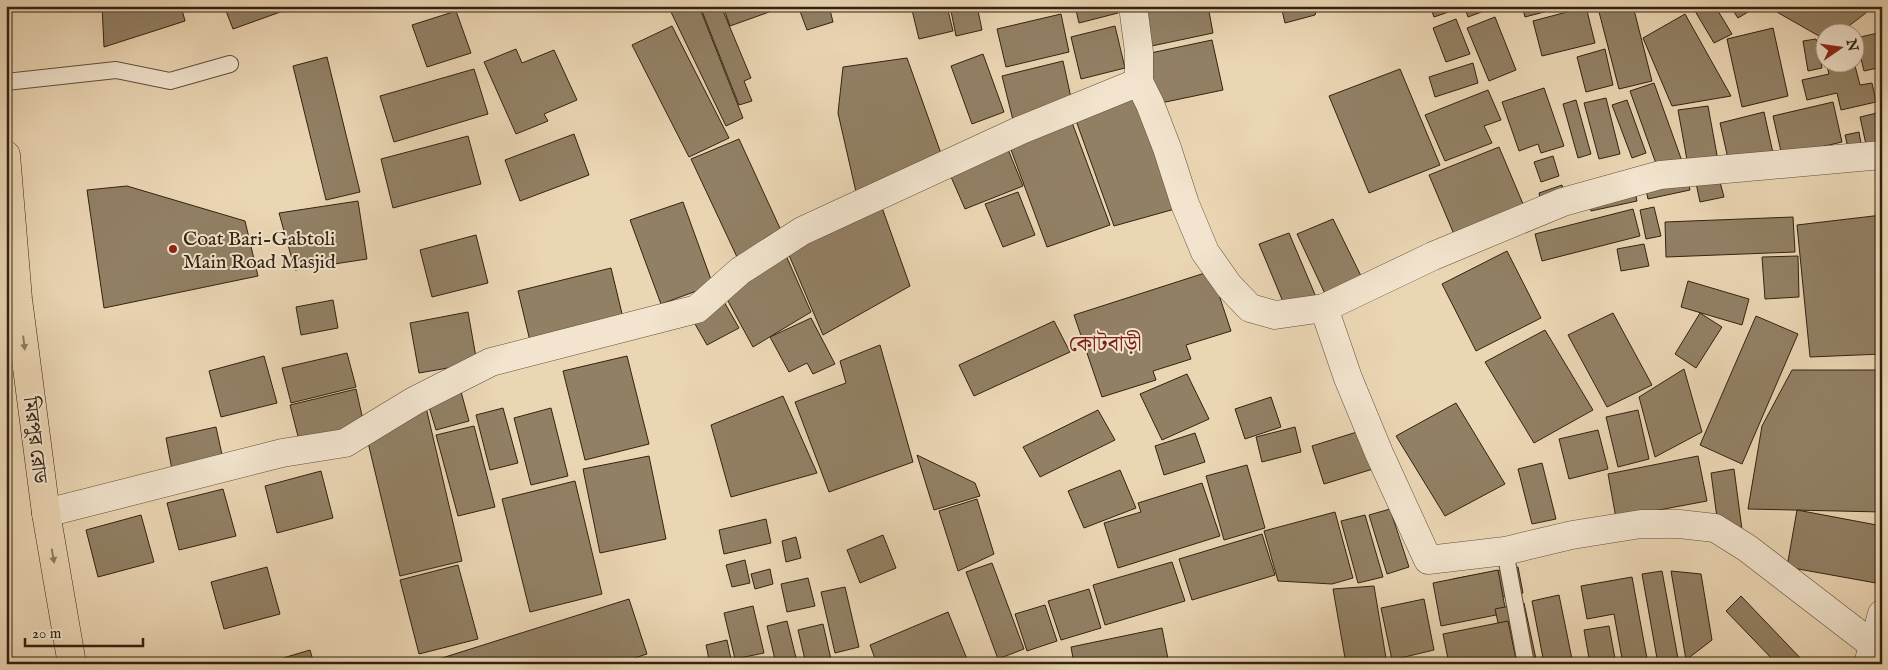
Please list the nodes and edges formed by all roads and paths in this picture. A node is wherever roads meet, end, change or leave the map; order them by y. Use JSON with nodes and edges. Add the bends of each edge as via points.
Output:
{"nodes":[{"id":1,"x":1133,"y":6,"type":"edge"},
{"id":2,"x":230,"y":64,"type":"dead end"},
{"id":3,"x":6,"y":82,"type":"edge"},
{"id":4,"x":1139,"y":82,"type":"junction"},
{"id":5,"x":6,"y":155,"type":"edge"},
{"id":6,"x":1882,"y":155,"type":"edge"},
{"id":7,"x":1324,"y":308,"type":"junction"},
{"id":8,"x":46,"y":513,"type":"junction"},
{"id":9,"x":1505,"y":551,"type":"junction"},
{"id":10,"x":1882,"y":614,"type":"edge"},
{"id":11,"x":1871,"y":654,"type":"edge"},
{"id":12,"x":72,"y":664,"type":"edge"},
{"id":13,"x":1526,"y":664,"type":"edge"}],
"edges":[{"from":1,"to":4,"type":"street"},
{"from":2,"to":3,"type":"lane","via":[[170,81],[116,70]]},
{"from":4,"to":7,"type":"street","via":[[1206,252],[1229,286],[1250,308],[1275,315]]},
{"from":4,"to":8,"type":"street","via":[[1021,130],[802,230],[740,271],[698,309],[491,362],[345,442],[282,453]]},
{"from":5,"to":8,"type":"highway","name":"মিরপুর রোড","one_way":true,"via":[[18,299]]},
{"from":6,"to":7,"type":"street","via":[[1660,175],[1598,191],[1562,202],[1433,256]]},
{"from":7,"to":9,"type":"street","via":[[1348,378],[1428,560]]},
{"from":8,"to":12,"type":"highway","name":"মিরপুর রোড","one_way":true},
{"from":9,"to":11,"type":"street","via":[[1572,535],[1641,524],[1715,528],[1747,548]]},
{"from":9,"to":13,"type":"lane"},
{"from":10,"to":11,"type":"street"}]}
